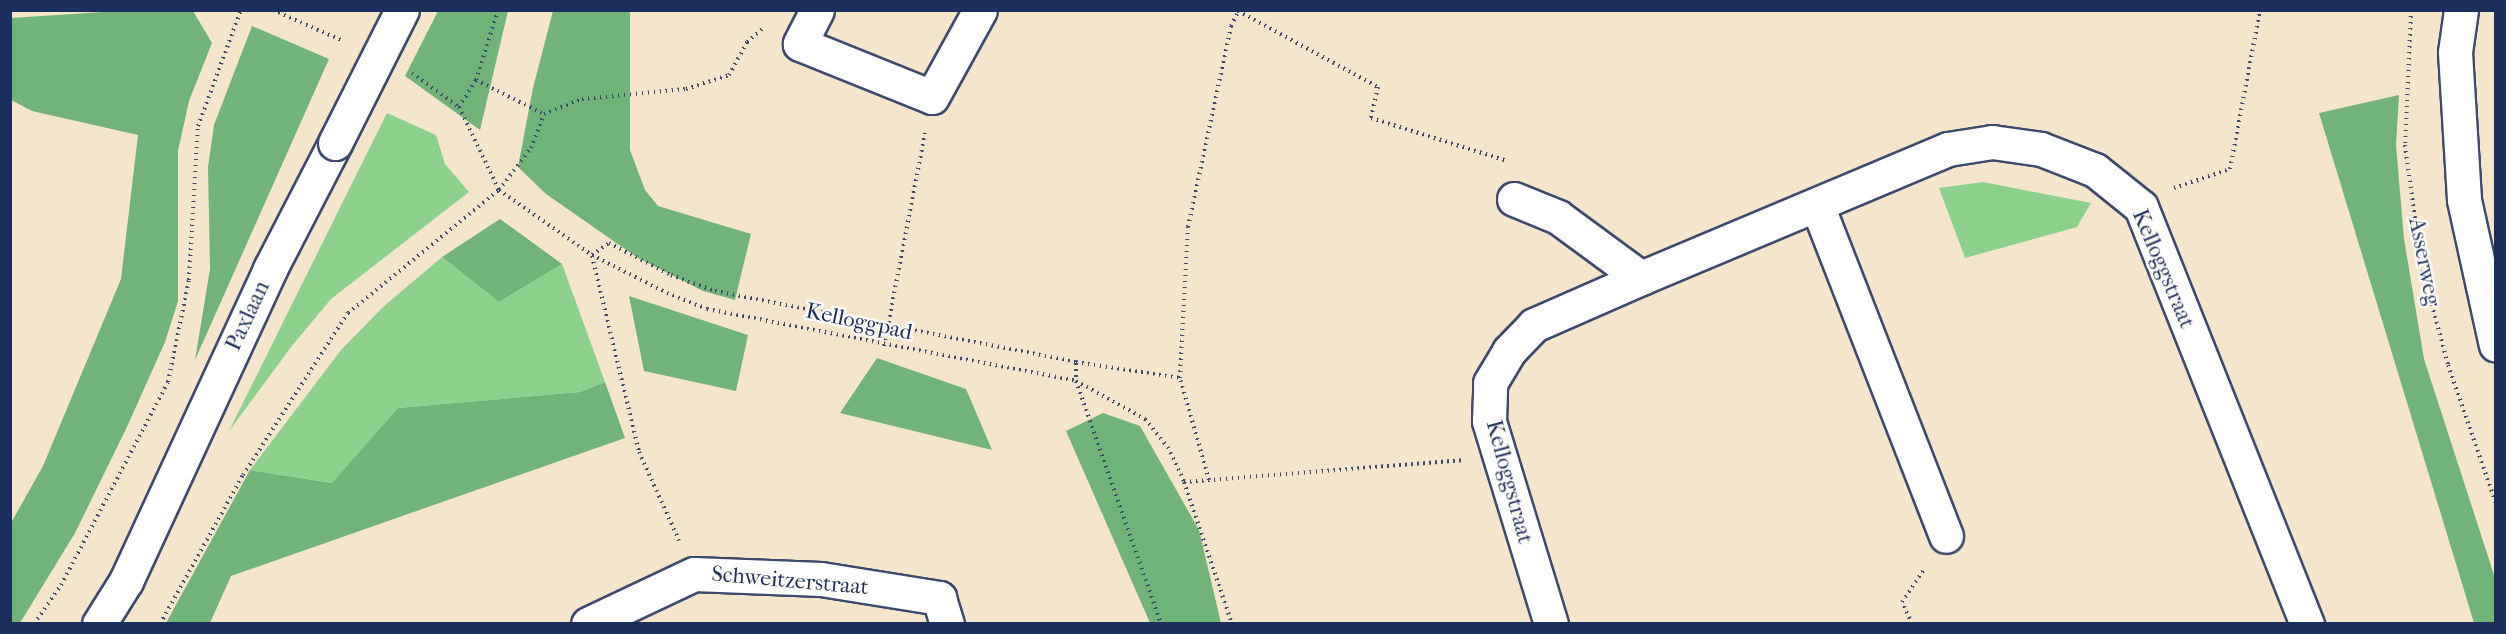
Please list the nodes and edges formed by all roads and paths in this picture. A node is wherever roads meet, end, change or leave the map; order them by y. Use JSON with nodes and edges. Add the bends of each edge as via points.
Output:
{"nodes":[{"id":1,"x":241,"y":10,"type":"edge"},
{"id":2,"x":402,"y":10,"type":"edge"},
{"id":3,"x":498,"y":10,"type":"edge"},
{"id":4,"x":818,"y":10,"type":"edge"},
{"id":5,"x":980,"y":10,"type":"edge"},
{"id":6,"x":2260,"y":10,"type":"edge"},
{"id":7,"x":2411,"y":10,"type":"edge"},
{"id":8,"x":2461,"y":10,"type":"edge"},
{"id":9,"x":1239,"y":11,"type":"edge"},
{"id":10,"x":800,"y":44,"type":"junction"},
{"id":11,"x":425,"y":80,"type":"dead end"},
{"id":12,"x":476,"y":80,"type":"junction"},
{"id":13,"x":932,"y":96,"type":"junction"},
{"id":14,"x":459,"y":107,"type":"junction"},
{"id":15,"x":544,"y":114,"type":"junction"},
{"id":16,"x":499,"y":190,"type":"junction"},
{"id":17,"x":1514,"y":199,"type":"joint"},
{"id":18,"x":2133,"y":201,"type":"junction"},
{"id":19,"x":1817,"y":205,"type":"junction"},
{"id":20,"x":592,"y":255,"type":"junction"},
{"id":21,"x":1641,"y":278,"type":"junction"},
{"id":22,"x":889,"y":323,"type":"junction"},
{"id":23,"x":2496,"y":345,"type":"edge"},
{"id":24,"x":884,"y":346,"type":"junction"},
{"id":25,"x":1077,"y":363,"type":"junction"},
{"id":26,"x":1180,"y":378,"type":"junction"},
{"id":27,"x":1076,"y":381,"type":"junction"},
{"id":28,"x":1498,"y":457,"type":"junction"},
{"id":29,"x":1209,"y":480,"type":"junction"},
{"id":30,"x":1184,"y":482,"type":"junction"},
{"id":31,"x":2496,"y":504,"type":"edge"},
{"id":32,"x":1946,"y":536,"type":"joint"},
{"id":33,"x":694,"y":574,"type":"junction"},
{"id":34,"x":34,"y":624,"type":"edge"},
{"id":35,"x":99,"y":624,"type":"edge"},
{"id":36,"x":160,"y":624,"type":"edge"},
{"id":37,"x":588,"y":624,"type":"edge"},
{"id":38,"x":947,"y":624,"type":"edge"},
{"id":39,"x":1161,"y":624,"type":"edge"},
{"id":40,"x":1232,"y":624,"type":"edge"},
{"id":41,"x":1551,"y":624,"type":"edge"},
{"id":42,"x":1912,"y":624,"type":"edge"},
{"id":43,"x":2307,"y":624,"type":"edge"}],
"edges":[{"from":1,"to":34,"type":"path","via":[[198,126],[189,280],[168,382],[61,585]]},
{"from":2,"to":35,"type":"street","name":"Paxlaan","bridge":true,"via":[[270,269],[126,581]]},
{"from":3,"to":12,"type":"path"},
{"from":4,"to":10,"type":"street"},
{"from":5,"to":13,"type":"street"},
{"from":6,"to":18,"type":"path","via":[[2230,169]]},
{"from":7,"to":31,"type":"path","name":"Asserweg","via":[[2405,145],[2421,264],[2448,365]]},
{"from":8,"to":23,"type":"street","via":[[2455,52],[2464,200]]},
{"from":9,"to":17,"type":"path","via":[[1378,87],[1371,117],[1506,161]]},
{"from":9,"to":26,"type":"path","via":[[1231,26],[1188,227]]},
{"from":10,"to":13,"type":"street"},
{"from":10,"to":15,"type":"path","via":[[763,27],[747,42],[729,75],[686,89],[582,99]]},
{"from":11,"to":14,"type":"path","name":"Kelloggpad"},
{"from":12,"to":14,"type":"path"},
{"from":12,"to":15,"type":"path"},
{"from":13,"to":22,"type":"path"},
{"from":14,"to":16,"type":"path","name":"Kelloggpad"},
{"from":15,"to":16,"type":"path","via":[[531,148]]},
{"from":16,"to":20,"type":"path","name":"Kelloggpad"},
{"from":16,"to":36,"type":"path","via":[[348,313],[243,475]]},
{"from":17,"to":21,"type":"street","via":[[1558,217]]},
{"from":18,"to":19,"type":"street","name":"Kelloggstraat","via":[[2095,170],[2041,149],[1992,142],[1948,148]]},
{"from":18,"to":43,"type":"street","name":"Kelloggstraat","via":[[2145,218]]},
{"from":19,"to":21,"type":"street","name":"Kelloggstraat"},
{"from":19,"to":32,"type":"street"},
{"from":20,"to":22,"type":"path","via":[[609,243],[671,275],[715,291]]},
{"from":20,"to":24,"type":"path","name":"Kelloggpad","via":[[707,309]]},
{"from":20,"to":33,"type":"path","via":[[639,452]]},
{"from":21,"to":28,"type":"street","name":"Kelloggstraat","via":[[1534,325],[1509,351],[1490,383],[1489,421]]},
{"from":22,"to":24,"type":"path"},
{"from":22,"to":25,"type":"path"},
{"from":24,"to":27,"type":"path","name":"Kelloggpad"},
{"from":25,"to":26,"type":"path"},
{"from":25,"to":27,"type":"path"},
{"from":26,"to":29,"type":"path"},
{"from":27,"to":30,"type":"path","name":"Kelloggpad","via":[[1145,419],[1168,447]]},
{"from":27,"to":39,"type":"path"},
{"from":28,"to":29,"type":"path"},
{"from":28,"to":41,"type":"street","name":"Kelloggstraat"},
{"from":29,"to":30,"type":"path"},
{"from":30,"to":40,"type":"path","name":"Kelloggpad"},
{"from":32,"to":42,"type":"path","via":[[1902,602]]},
{"from":33,"to":37,"type":"street","name":"Schweitzerstraat"},
{"from":33,"to":38,"type":"street","name":"Schweitzerstraat","via":[[821,579],[939,598]]}]}
